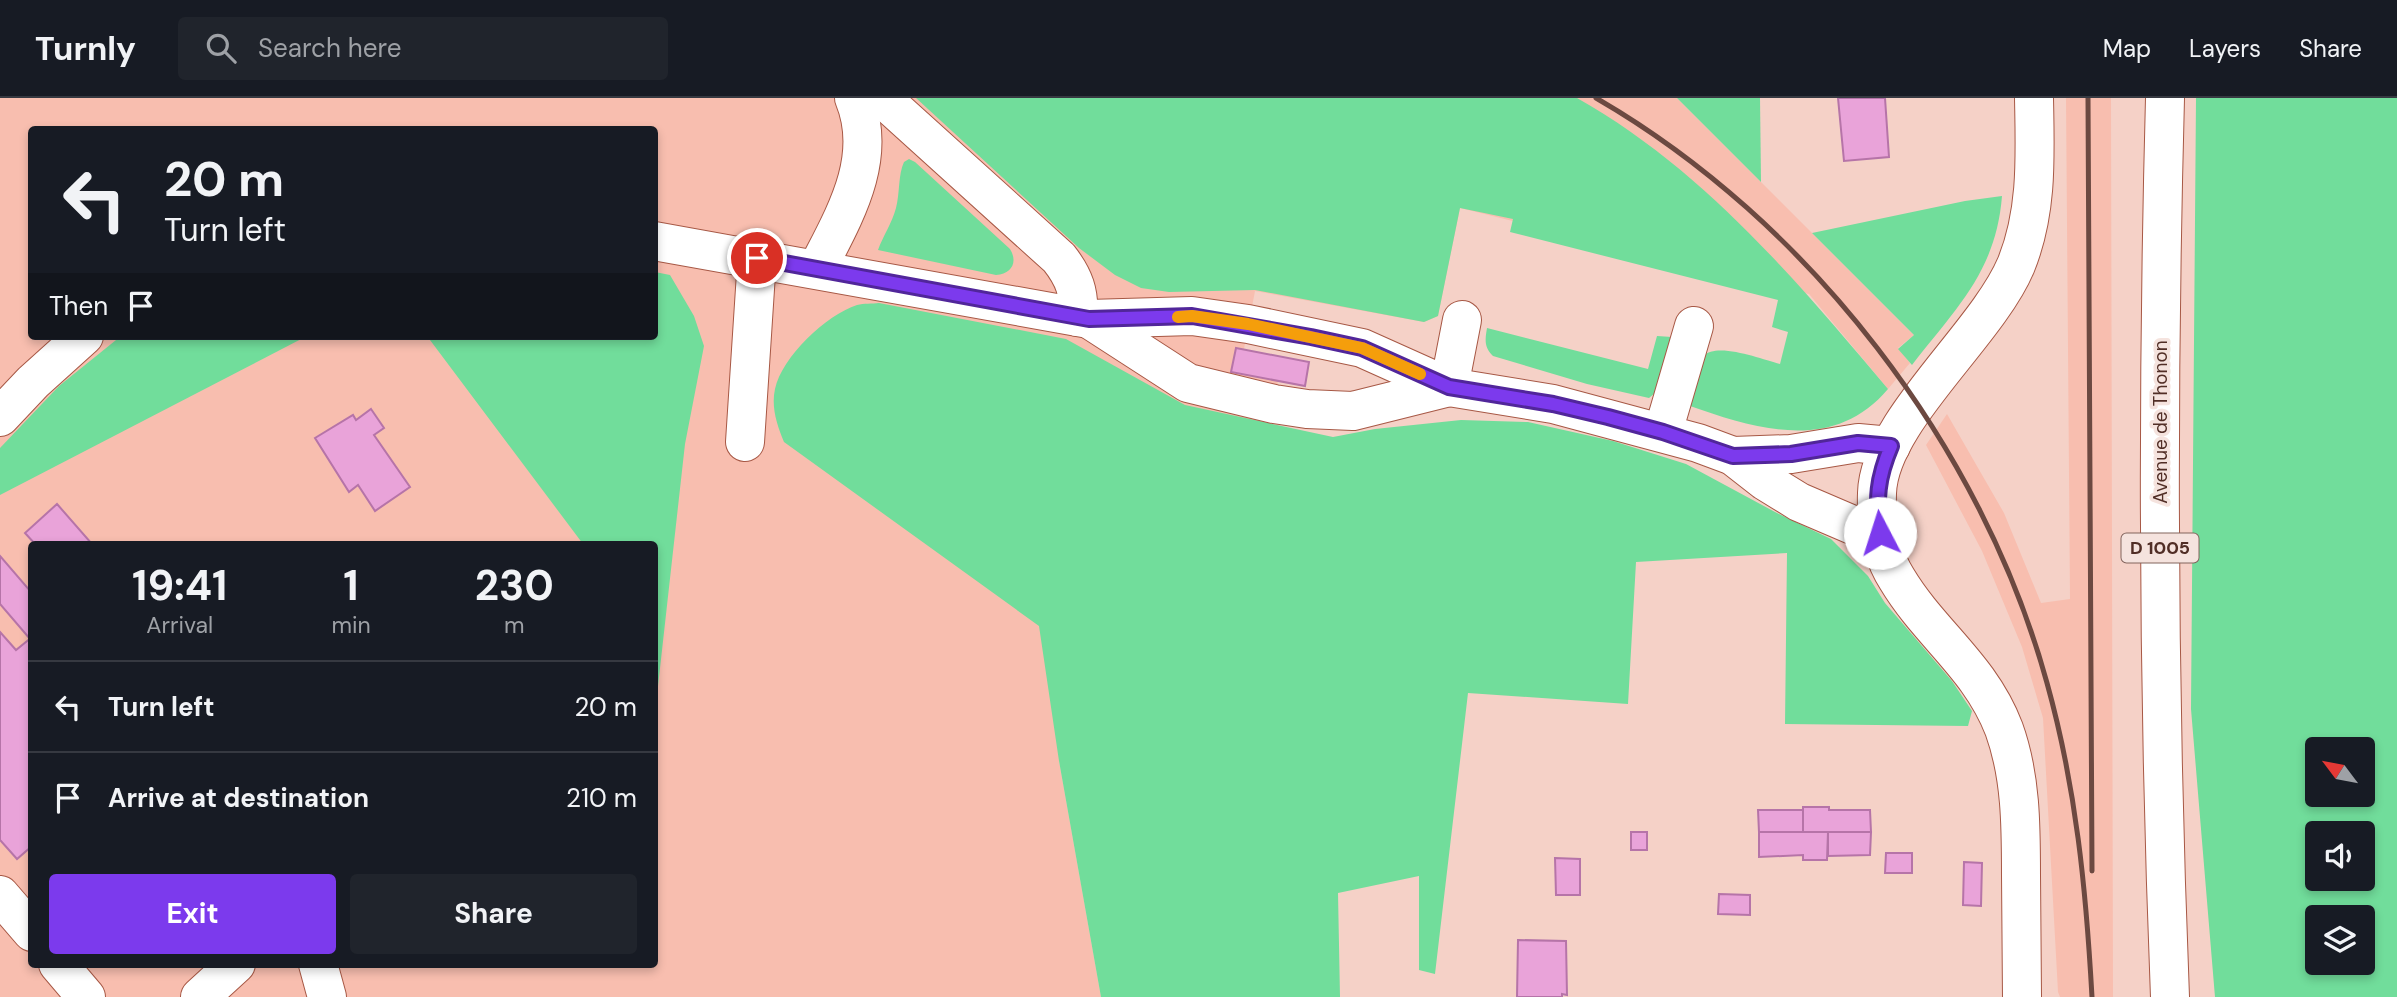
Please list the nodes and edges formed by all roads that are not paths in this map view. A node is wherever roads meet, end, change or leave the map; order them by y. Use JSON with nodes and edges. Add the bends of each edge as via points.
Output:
{"nodes":[{"id":1,"x":854,"y":98,"type":"edge"},
{"id":2,"x":882,"y":98,"type":"edge"},
{"id":3,"x":2034,"y":98,"type":"edge"},
{"id":4,"x":2165,"y":98,"type":"edge"},
{"id":5,"x":658,"y":242,"type":"edge"},
{"id":6,"x":757,"y":258,"type":"junction"},
{"id":7,"x":817,"y":269,"type":"junction"},
{"id":8,"x":1083,"y":318,"type":"junction"},
{"id":9,"x":1462,"y":320,"type":"dead end"},
{"id":10,"x":1695,"y":326,"type":"dead end"},
{"id":11,"x":79,"y":340,"type":"edge"},
{"id":12,"x":1449,"y":387,"type":"junction"},
{"id":13,"x":0,"y":417,"type":"edge"},
{"id":14,"x":1663,"y":432,"type":"junction"},
{"id":15,"x":745,"y":442,"type":"dead end"},
{"id":16,"x":1891,"y":446,"type":"junction"},
{"id":17,"x":1733,"y":456,"type":"junction"},
{"id":18,"x":1880,"y":533,"type":"junction"},
{"id":19,"x":0,"y":895,"type":"edge"},
{"id":20,"x":19,"y":926,"type":"edge"},
{"id":21,"x":61,"y":968,"type":"edge"},
{"id":22,"x":232,"y":968,"type":"edge"},
{"id":23,"x":318,"y":968,"type":"edge"},
{"id":24,"x":84,"y":996,"type":"edge"},
{"id":25,"x":200,"y":997,"type":"edge"},
{"id":26,"x":327,"y":997,"type":"edge"},
{"id":27,"x":2022,"y":997,"type":"edge"},
{"id":28,"x":2170,"y":997,"type":"edge"}],
"edges":[{"from":1,"to":7,"type":"street","via":[[861,124],[861,168],[856,190]]},
{"from":2,"to":8,"type":"street","via":[[1059,258],[1071,273]]},
{"from":3,"to":16,"type":"street","via":[[2034,195],[2015,267],[1990,310]]},
{"from":4,"to":28,"type":"street","name":"Avenue de Thonon","number":"D 1005","via":[[2160,601]]},
{"from":5,"to":6,"type":"street"},
{"from":6,"to":7,"type":"street"},
{"from":6,"to":15,"type":"street"},
{"from":7,"to":8,"type":"street"},
{"from":8,"to":12,"type":"street","via":[[1192,316],[1248,324],[1362,348]]},
{"from":8,"to":12,"type":"street","via":[[1188,383],[1274,404],[1353,411]]},
{"from":9,"to":12,"type":"street"},
{"from":10,"to":14,"type":"street"},
{"from":11,"to":13,"type":"street"},
{"from":12,"to":14,"type":"street","via":[[1553,404]]},
{"from":14,"to":17,"type":"street"},
{"from":16,"to":17,"type":"street","via":[[1858,443],[1791,454]]},
{"from":16,"to":18,"type":"street","via":[[1877,489]]},
{"from":17,"to":18,"type":"street","via":[[1800,502]]},
{"from":18,"to":27,"type":"street","via":[[1896,579],[1978,679],[2004,730],[2020,810]]},
{"from":19,"to":20,"type":"street"},
{"from":21,"to":24,"type":"street"},
{"from":22,"to":25,"type":"street"},
{"from":23,"to":26,"type":"street"}]}
